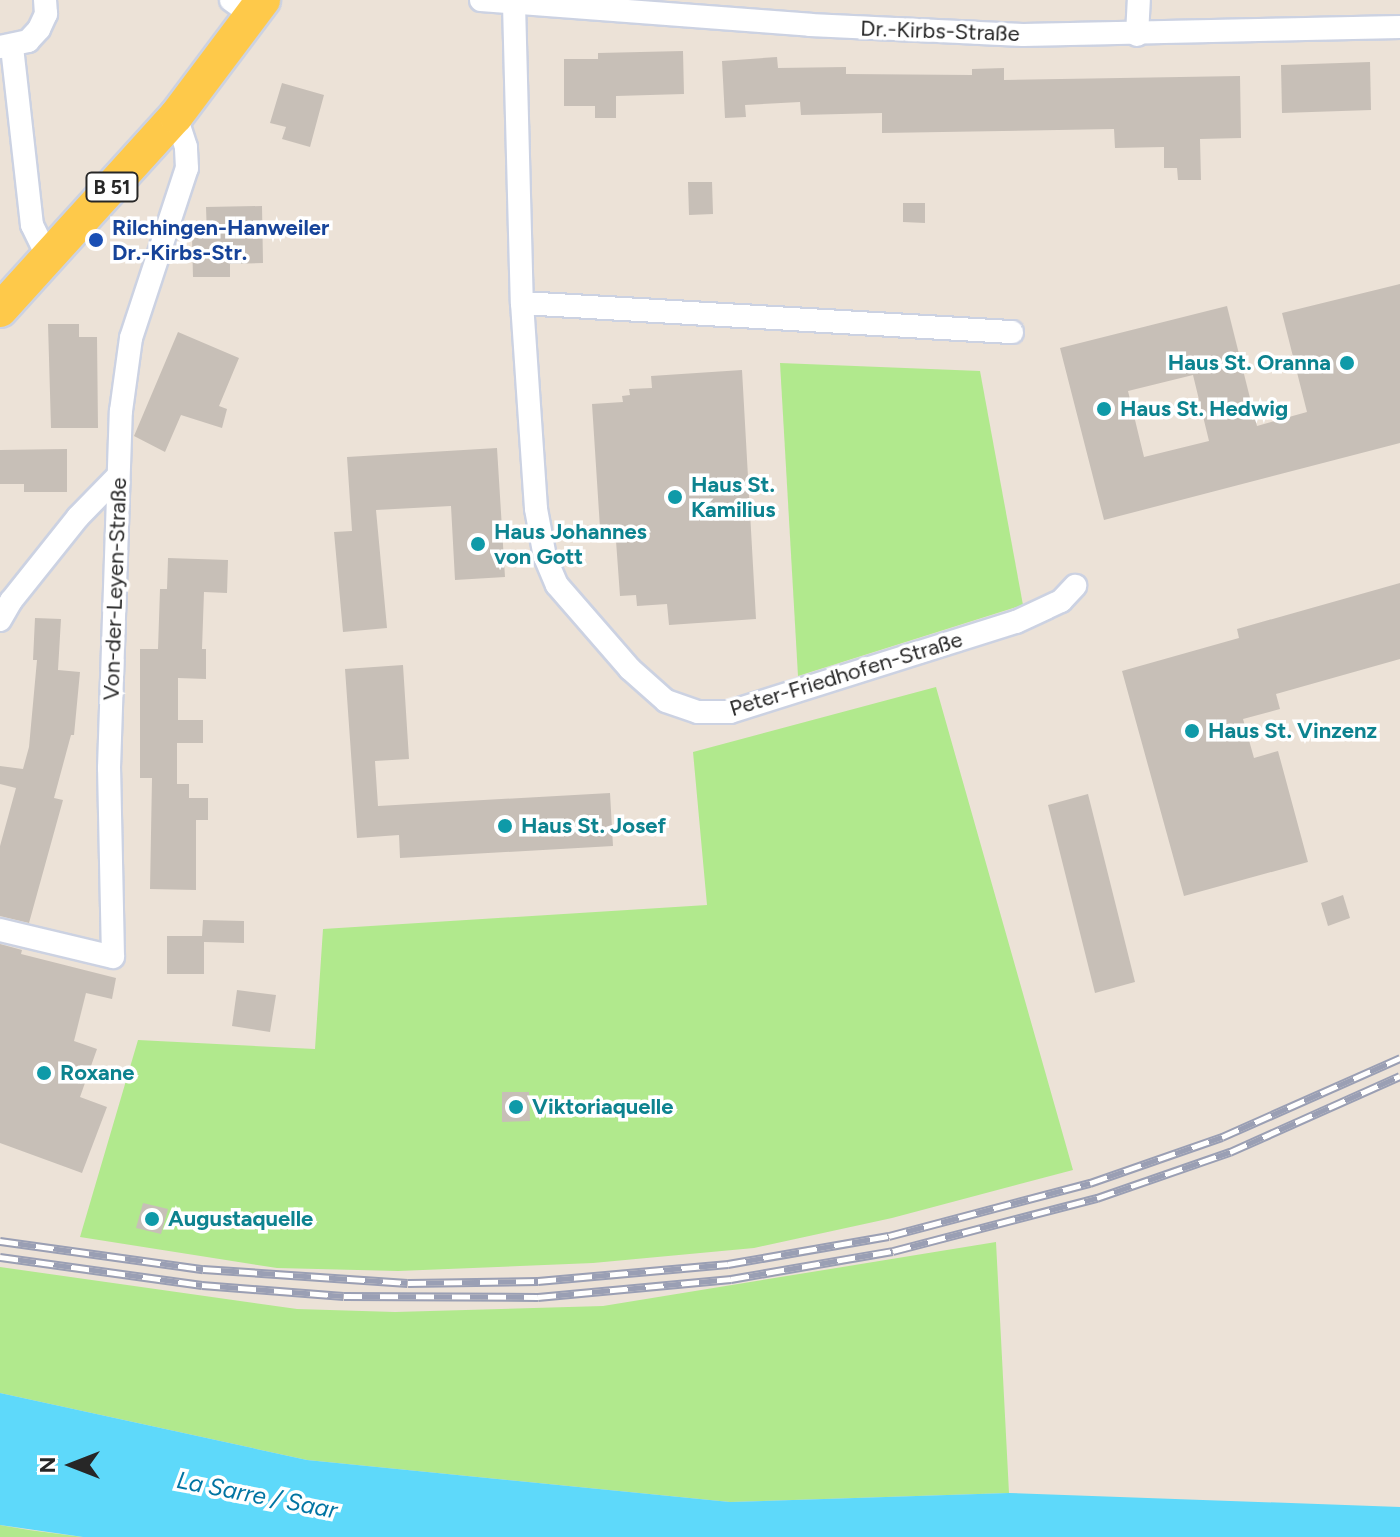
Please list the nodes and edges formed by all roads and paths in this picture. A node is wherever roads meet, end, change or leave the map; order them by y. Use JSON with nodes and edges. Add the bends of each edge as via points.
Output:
{"nodes":[{"id":1,"x":45,"y":0,"type":"edge"},
{"id":2,"x":481,"y":0,"type":"edge"},
{"id":3,"x":1139,"y":0,"type":"edge"},
{"id":4,"x":514,"y":4,"type":"junction"},
{"id":5,"x":245,"y":5,"type":"edge"},
{"id":6,"x":1400,"y":27,"type":"edge"},
{"id":7,"x":1137,"y":35,"type":"junction"},
{"id":8,"x":6,"y":47,"type":"edge"},
{"id":9,"x":176,"y":116,"type":"junction"},
{"id":10,"x":48,"y":258,"type":"junction"},
{"id":11,"x":522,"y":303,"type":"junction"},
{"id":12,"x":0,"y":310,"type":"edge"},
{"id":13,"x":1012,"y":332,"type":"dead end"},
{"id":14,"x":118,"y":476,"type":"junction"},
{"id":15,"x":1075,"y":586,"type":"dead end"},
{"id":16,"x":0,"y":620,"type":"edge"},
{"id":17,"x":0,"y":930,"type":"edge"}],
"edges":[{"from":1,"to":8,"type":"street","via":[[39,29],[28,41]]},
{"from":2,"to":4,"type":"street","name":"Dr.-Kirbs-Straße"},
{"from":3,"to":7,"type":"street"},
{"from":4,"to":7,"type":"street","name":"Dr.-Kirbs-Straße","via":[[920,32]]},
{"from":4,"to":11,"type":"street","name":"Peter-Friedhofen-Straße"},
{"from":5,"to":9,"type":"main road","number":"B 51"},
{"from":6,"to":7,"type":"street","name":"Dr.-Kirbs-Straße"},
{"from":8,"to":10,"type":"street","via":[[32,225]]},
{"from":9,"to":10,"type":"main road","number":"B 51"},
{"from":9,"to":14,"type":"street","name":"Von-der-Leyen-Straße","via":[[187,168],[131,338]]},
{"from":10,"to":12,"type":"main road","number":"B 51"},
{"from":11,"to":13,"type":"street"},
{"from":11,"to":15,"type":"street","name":"Peter-Friedhofen-Straße","via":[[536,509],[545,557],[557,585],[577,610],[666,701],[698,712],[730,712],[1016,622],[1061,601]]},
{"from":14,"to":16,"type":"street","via":[[78,517]]},
{"from":14,"to":17,"type":"street","name":"Von-der-Leyen-Straße","via":[[109,768],[113,957]]}]}
